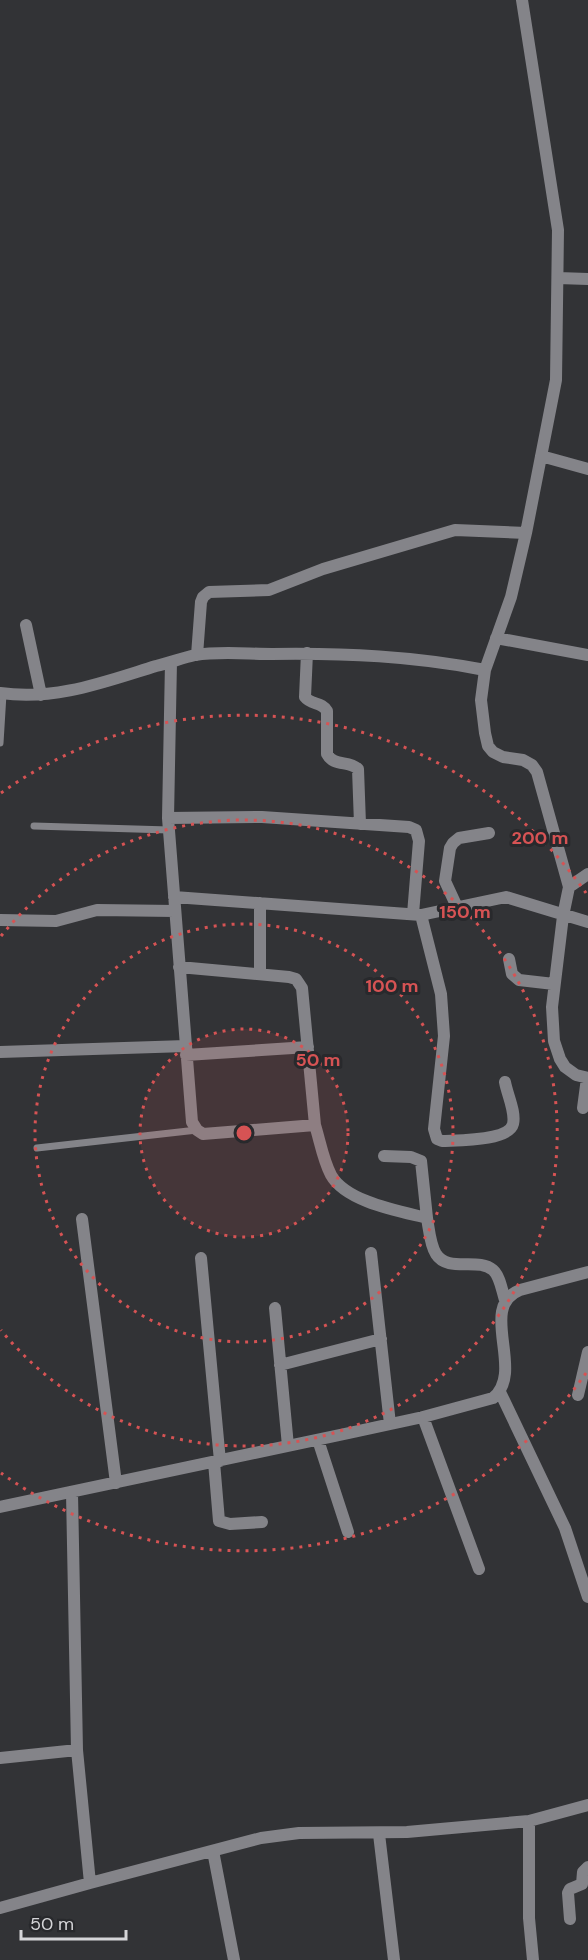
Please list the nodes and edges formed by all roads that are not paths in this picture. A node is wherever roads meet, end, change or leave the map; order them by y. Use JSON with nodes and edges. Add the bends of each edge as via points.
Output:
{"nodes":[{"id":1,"x":522,"y":0,"type":"edge"},
{"id":2,"x":558,"y":278,"type":"junction"},
{"id":3,"x":588,"y":279,"type":"edge"},
{"id":4,"x":542,"y":456,"type":"junction"},
{"id":5,"x":588,"y":469,"type":"edge"},
{"id":6,"x":526,"y":533,"type":"junction"},
{"id":7,"x":26,"y":625,"type":"dead end"},
{"id":8,"x":496,"y":638,"type":"junction"},
{"id":9,"x":307,"y":653,"type":"junction"},
{"id":10,"x":197,"y":655,"type":"junction"},
{"id":11,"x":588,"y":655,"type":"edge"},
{"id":12,"x":171,"y":662,"type":"junction"},
{"id":13,"x":485,"y":670,"type":"junction"},
{"id":14,"x":1,"y":693,"type":"edge"},
{"id":15,"x":41,"y":695,"type":"junction"},
{"id":16,"x":0,"y":743,"type":"edge"},
{"id":17,"x":169,"y":824,"type":"junction"},
{"id":18,"x":360,"y":824,"type":"junction"},
{"id":19,"x":34,"y":826,"type":"dead end"},
{"id":20,"x":489,"y":833,"type":"dead end"},
{"id":21,"x":588,"y":874,"type":"edge"},
{"id":22,"x":569,"y":887,"type":"junction"},
{"id":23,"x":174,"y":897,"type":"junction"},
{"id":24,"x":260,"y":903,"type":"junction"},
{"id":25,"x":457,"y":907,"type":"junction"},
{"id":26,"x":175,"y":911,"type":"junction"},
{"id":27,"x":417,"y":915,"type":"junction"},
{"id":28,"x":563,"y":916,"type":"junction"},
{"id":29,"x":0,"y":920,"type":"edge"},
{"id":30,"x":588,"y":922,"type":"edge"},
{"id":31,"x":509,"y":959,"type":"dead end"},
{"id":32,"x":179,"y":967,"type":"junction"},
{"id":33,"x":260,"y":974,"type":"junction"},
{"id":34,"x":554,"y":984,"type":"junction"},
{"id":35,"x":308,"y":1047,"type":"junction"},
{"id":36,"x":186,"y":1050,"type":"junction"},
{"id":37,"x":0,"y":1052,"type":"edge"},
{"id":38,"x":588,"y":1078,"type":"edge"},
{"id":39,"x":505,"y":1082,"type":"dead end"},
{"id":40,"x":583,"y":1108,"type":"dead end"},
{"id":41,"x":315,"y":1125,"type":"junction"},
{"id":42,"x":197,"y":1130,"type":"junction"},
{"id":43,"x":37,"y":1148,"type":"dead end"},
{"id":44,"x":384,"y":1156,"type":"dead end"},
{"id":45,"x":82,"y":1218,"type":"dead end"},
{"id":46,"x":427,"y":1218,"type":"junction"},
{"id":47,"x":371,"y":1253,"type":"dead end"},
{"id":48,"x":201,"y":1258,"type":"dead end"},
{"id":49,"x":588,"y":1276,"type":"edge"},
{"id":50,"x":505,"y":1300,"type":"junction"},
{"id":51,"x":275,"y":1308,"type":"dead end"},
{"id":52,"x":381,"y":1339,"type":"junction"},
{"id":53,"x":588,"y":1352,"type":"edge"},
{"id":54,"x":280,"y":1365,"type":"junction"},
{"id":55,"x":500,"y":1392,"type":"junction"},
{"id":56,"x":578,"y":1395,"type":"dead end"},
{"id":57,"x":423,"y":1417,"type":"junction"},
{"id":58,"x":390,"y":1424,"type":"junction"},
{"id":59,"x":318,"y":1440,"type":"junction"},
{"id":60,"x":288,"y":1446,"type":"junction"},
{"id":61,"x":217,"y":1462,"type":"junction"},
{"id":62,"x":116,"y":1483,"type":"junction"},
{"id":63,"x":72,"y":1493,"type":"junction"},
{"id":64,"x":0,"y":1507,"type":"edge"},
{"id":65,"x":262,"y":1522,"type":"dead end"},
{"id":66,"x":348,"y":1532,"type":"dead end"},
{"id":67,"x":479,"y":1569,"type":"dead end"},
{"id":68,"x":588,"y":1596,"type":"edge"},
{"id":69,"x":77,"y":1750,"type":"junction"},
{"id":70,"x":0,"y":1758,"type":"edge"},
{"id":71,"x":588,"y":1806,"type":"edge"},
{"id":72,"x":529,"y":1821,"type":"junction"},
{"id":73,"x":379,"y":1834,"type":"junction"},
{"id":74,"x":213,"y":1851,"type":"junction"},
{"id":75,"x":588,"y":1866,"type":"edge"},
{"id":76,"x":90,"y":1883,"type":"junction"},
{"id":77,"x":0,"y":1908,"type":"edge"},
{"id":78,"x":570,"y":1919,"type":"dead end"},
{"id":79,"x":234,"y":1960,"type":"edge"},
{"id":80,"x":394,"y":1960,"type":"edge"},
{"id":81,"x":533,"y":1960,"type":"edge"}],
"edges":[{"from":1,"to":2,"type":"street","via":[[558,230]]},
{"from":2,"to":3,"type":"street"},
{"from":2,"to":4,"type":"street","via":[[556,381]]},
{"from":4,"to":5,"type":"street"},
{"from":4,"to":6,"type":"street"},
{"from":6,"to":8,"type":"street","via":[[511,597]]},
{"from":6,"to":10,"type":"street","via":[[455,530],[317,571],[269,590],[209,592],[201,602]]},
{"from":7,"to":15,"type":"street"},
{"from":8,"to":11,"type":"street"},
{"from":8,"to":13,"type":"street"},
{"from":9,"to":10,"type":"street"},
{"from":9,"to":13,"type":"street","via":[[399,657]]},
{"from":9,"to":18,"type":"street","via":[[305,697],[327,711],[329,759],[358,769]]},
{"from":10,"to":12,"type":"street"},
{"from":12,"to":15,"type":"street","via":[[87,687]]},
{"from":12,"to":17,"type":"street"},
{"from":13,"to":22,"type":"street","via":[[481,700],[488,746],[503,757],[523,760],[537,772]]},
{"from":14,"to":15,"type":"street"},
{"from":14,"to":16,"type":"lane"},
{"from":17,"to":18,"type":"street","via":[[262,817]]},
{"from":17,"to":19,"type":"lane"},
{"from":17,"to":23,"type":"street"},
{"from":18,"to":27,"type":"street","via":[[416,830],[420,841]]},
{"from":20,"to":25,"type":"street","via":[[459,838],[450,848],[445,881]]},
{"from":21,"to":22,"type":"street"},
{"from":22,"to":28,"type":"street"},
{"from":23,"to":24,"type":"street"},
{"from":23,"to":26,"type":"street"},
{"from":24,"to":27,"type":"street"},
{"from":24,"to":33,"type":"street"},
{"from":25,"to":27,"type":"street"},
{"from":25,"to":28,"type":"street","via":[[506,897]]},
{"from":26,"to":29,"type":"street","via":[[97,910],[56,921]]},
{"from":26,"to":32,"type":"street"},
{"from":27,"to":39,"type":"street","via":[[441,994],[443,1026],[434,1129],[437,1139],[492,1137],[510,1129],[513,1117]]},
{"from":28,"to":30,"type":"street"},
{"from":28,"to":34,"type":"street"},
{"from":31,"to":34,"type":"street","via":[[512,974],[519,980]]},
{"from":32,"to":33,"type":"street"},
{"from":32,"to":36,"type":"street"},
{"from":33,"to":35,"type":"street","via":[[300,982]]},
{"from":34,"to":38,"type":"street","via":[[552,1027],[560,1059],[571,1071]]},
{"from":35,"to":36,"type":"street"},
{"from":35,"to":41,"type":"street"},
{"from":36,"to":37,"type":"street"},
{"from":36,"to":42,"type":"street","via":[[192,1122]]},
{"from":38,"to":40,"type":"street"},
{"from":41,"to":42,"type":"street","via":[[203,1134]]},
{"from":41,"to":46,"type":"street","via":[[329,1173],[337,1184],[378,1206]]},
{"from":42,"to":43,"type":"lane"},
{"from":44,"to":46,"type":"street","via":[[421,1161]]},
{"from":45,"to":62,"type":"street"},
{"from":46,"to":50,"type":"street","via":[[436,1254],[450,1263],[492,1269]]},
{"from":47,"to":52,"type":"street"},
{"from":48,"to":61,"type":"street"},
{"from":49,"to":50,"type":"street","via":[[520,1290]]},
{"from":50,"to":55,"type":"street","via":[[501,1310],[505,1371]]},
{"from":51,"to":54,"type":"street"},
{"from":52,"to":54,"type":"street"},
{"from":52,"to":58,"type":"street"},
{"from":53,"to":56,"type":"street"},
{"from":54,"to":60,"type":"street"},
{"from":55,"to":57,"type":"street","via":[[493,1398]]},
{"from":55,"to":68,"type":"street","via":[[565,1528]]},
{"from":57,"to":58,"type":"street"},
{"from":57,"to":67,"type":"street"},
{"from":58,"to":59,"type":"street"},
{"from":59,"to":60,"type":"street"},
{"from":59,"to":66,"type":"street"},
{"from":60,"to":61,"type":"street"},
{"from":61,"to":62,"type":"street"},
{"from":61,"to":65,"type":"street","via":[[219,1521]]},
{"from":62,"to":63,"type":"street"},
{"from":63,"to":64,"type":"street"},
{"from":63,"to":69,"type":"street"},
{"from":69,"to":70,"type":"street"},
{"from":69,"to":76,"type":"street"},
{"from":71,"to":72,"type":"street"},
{"from":72,"to":73,"type":"street"},
{"from":72,"to":81,"type":"street"},
{"from":73,"to":74,"type":"street","via":[[298,1833]]},
{"from":73,"to":80,"type":"street"},
{"from":74,"to":76,"type":"street"},
{"from":74,"to":79,"type":"street"},
{"from":75,"to":78,"type":"street","via":[[582,1884],[568,1893]]},
{"from":76,"to":77,"type":"street"}]}
